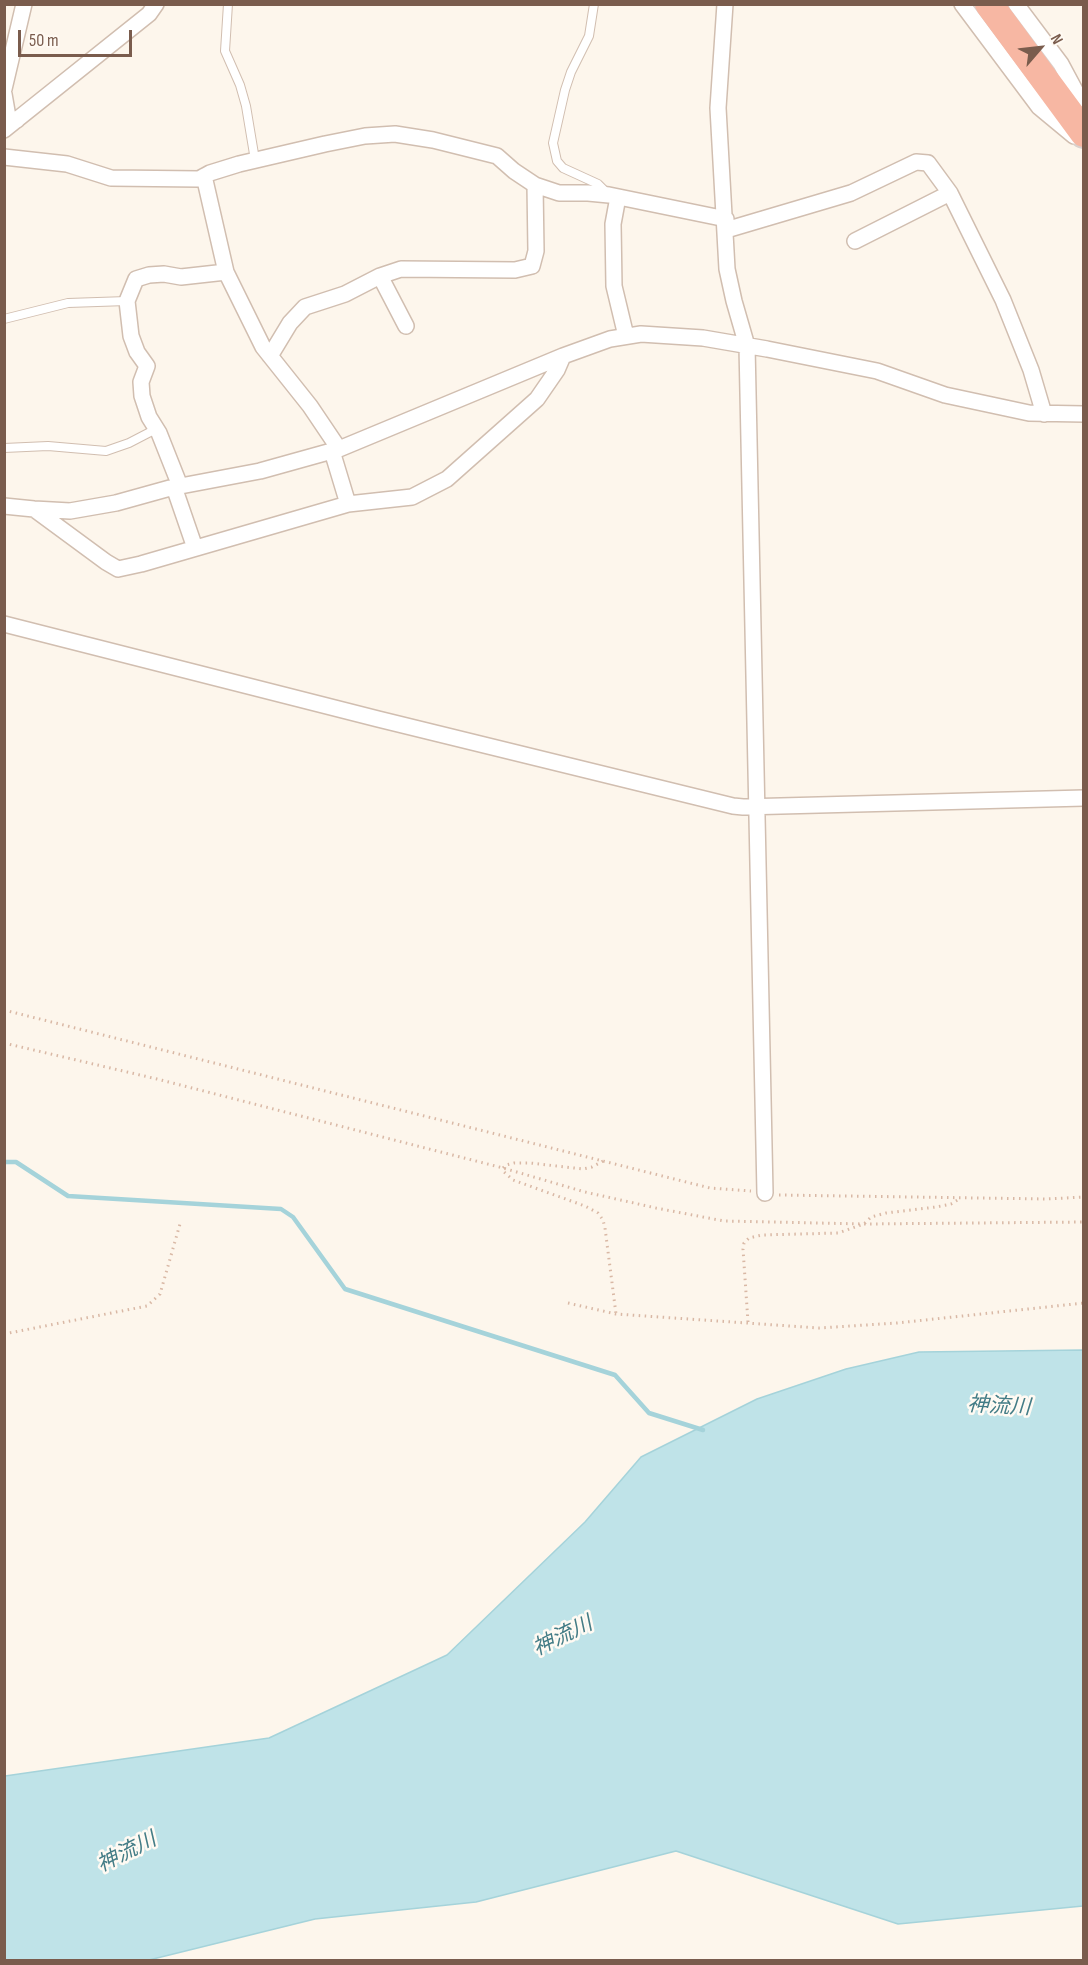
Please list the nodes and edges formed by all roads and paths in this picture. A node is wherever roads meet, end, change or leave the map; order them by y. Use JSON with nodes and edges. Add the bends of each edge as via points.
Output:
{"nodes":[{"id":1,"x":24,"y":4,"type":"edge"},
{"id":2,"x":156,"y":4,"type":"edge"},
{"id":3,"x":228,"y":4,"type":"edge"},
{"id":4,"x":594,"y":4,"type":"edge"},
{"id":5,"x":725,"y":4,"type":"edge"},
{"id":6,"x":962,"y":4,"type":"edge"},
{"id":7,"x":989,"y":4,"type":"edge"},
{"id":8,"x":1016,"y":4,"type":"edge"},
{"id":9,"x":4,"y":89,"type":"edge"},
{"id":10,"x":4,"y":94,"type":"edge"},
{"id":11,"x":1083,"y":107,"type":"edge"},
{"id":12,"x":17,"y":120,"type":"junction"},
{"id":13,"x":4,"y":130,"type":"edge"},
{"id":14,"x":1083,"y":133,"type":"edge"},
{"id":15,"x":1083,"y":144,"type":"edge"},
{"id":16,"x":4,"y":157,"type":"edge"},
{"id":17,"x":255,"y":160,"type":"junction"},
{"id":18,"x":204,"y":176,"type":"junction"},
{"id":19,"x":535,"y":185,"type":"junction"},
{"id":20,"x":950,"y":193,"type":"junction"},
{"id":21,"x":613,"y":196,"type":"junction"},
{"id":22,"x":726,"y":225,"type":"junction"},
{"id":23,"x":855,"y":241,"type":"dead end"},
{"id":24,"x":226,"y":272,"type":"junction"},
{"id":25,"x":380,"y":276,"type":"junction"},
{"id":26,"x":127,"y":301,"type":"junction"},
{"id":27,"x":4,"y":319,"type":"edge"},
{"id":28,"x":406,"y":326,"type":"dead end"},
{"id":29,"x":626,"y":336,"type":"junction"},
{"id":30,"x":747,"y":346,"type":"junction"},
{"id":31,"x":270,"y":356,"type":"junction"},
{"id":32,"x":563,"y":356,"type":"junction"},
{"id":33,"x":1044,"y":414,"type":"junction"},
{"id":34,"x":1083,"y":414,"type":"edge"},
{"id":35,"x":156,"y":429,"type":"junction"},
{"id":36,"x":4,"y":448,"type":"edge"},
{"id":37,"x":335,"y":450,"type":"junction"},
{"id":38,"x":177,"y":487,"type":"junction"},
{"id":39,"x":348,"y":504,"type":"junction"},
{"id":40,"x":4,"y":506,"type":"edge"},
{"id":41,"x":34,"y":509,"type":"junction"},
{"id":42,"x":195,"y":548,"type":"junction"},
{"id":43,"x":4,"y":624,"type":"edge"},
{"id":44,"x":1083,"y":798,"type":"edge"},
{"id":45,"x":758,"y":806,"type":"junction"},
{"id":46,"x":4,"y":1010,"type":"edge"},
{"id":47,"x":4,"y":1043,"type":"edge"},
{"id":48,"x":603,"y":1161,"type":"junction"},
{"id":49,"x":503,"y":1168,"type":"junction"},
{"id":50,"x":765,"y":1193,"type":"junction"},
{"id":51,"x":963,"y":1197,"type":"junction"},
{"id":52,"x":1083,"y":1197,"type":"edge"},
{"id":53,"x":1083,"y":1222,"type":"edge"},
{"id":54,"x":180,"y":1224,"type":"dead end"},
{"id":55,"x":864,"y":1224,"type":"junction"},
{"id":56,"x":568,"y":1303,"type":"dead end"},
{"id":57,"x":1083,"y":1303,"type":"edge"},
{"id":58,"x":616,"y":1314,"type":"junction"},
{"id":59,"x":748,"y":1322,"type":"junction"},
{"id":60,"x":4,"y":1334,"type":"edge"}],
"edges":[{"from":1,"to":9,"type":"street"},
{"from":2,"to":12,"type":"street","via":[[149,14]]},
{"from":3,"to":17,"type":"lane","via":[[225,51],[246,106]]},
{"from":4,"to":21,"type":"lane","via":[[589,36],[571,72],[553,143],[563,168],[598,184]]},
{"from":5,"to":22,"type":"street","via":[[718,108]]},
{"from":6,"to":15,"type":"street","via":[[1039,107]]},
{"from":7,"to":14,"type":"highway"},
{"from":8,"to":11,"type":"street","via":[[1061,64]]},
{"from":10,"to":12,"type":"street","via":[[8,117]]},
{"from":12,"to":13,"type":"street"},
{"from":16,"to":18,"type":"street","via":[[67,164],[111,178]]},
{"from":17,"to":18,"type":"street"},
{"from":17,"to":19,"type":"street","via":[[365,136],[395,134],[497,156]]},
{"from":18,"to":24,"type":"street"},
{"from":19,"to":21,"type":"street","via":[[559,193]]},
{"from":19,"to":25,"type":"street","via":[[536,251],[532,266],[514,270],[401,270]]},
{"from":20,"to":22,"type":"street","via":[[928,163],[916,162],[851,193]]},
{"from":20,"to":23,"type":"street"},
{"from":20,"to":33,"type":"street","via":[[1003,300]]},
{"from":21,"to":22,"type":"street"},
{"from":21,"to":29,"type":"street","via":[[614,286]]},
{"from":22,"to":30,"type":"street","via":[[727,269]]},
{"from":24,"to":26,"type":"street","via":[[136,279]]},
{"from":24,"to":31,"type":"street"},
{"from":25,"to":28,"type":"street"},
{"from":25,"to":31,"type":"street","via":[[345,294],[304,308]]},
{"from":26,"to":27,"type":"lane","via":[[68,303]]},
{"from":26,"to":35,"type":"street","via":[[131,336],[147,366],[141,396]]},
{"from":29,"to":30,"type":"street","via":[[703,338]]},
{"from":29,"to":32,"type":"street"},
{"from":30,"to":33,"type":"street","via":[[877,371],[945,395]]},
{"from":30,"to":45,"type":"street"},
{"from":31,"to":37,"type":"street","via":[[310,406]]},
{"from":32,"to":37,"type":"street"},
{"from":32,"to":39,"type":"street","via":[[537,399],[447,479],[412,497]]},
{"from":33,"to":34,"type":"street"},
{"from":35,"to":36,"type":"lane","via":[[106,451],[48,446]]},
{"from":35,"to":38,"type":"street"},
{"from":37,"to":38,"type":"street","via":[[260,471]]},
{"from":37,"to":39,"type":"street"},
{"from":38,"to":41,"type":"street","via":[[70,511]]},
{"from":38,"to":42,"type":"street"},
{"from":39,"to":42,"type":"street"},
{"from":40,"to":41,"type":"street"},
{"from":41,"to":42,"type":"street","via":[[118,569]]},
{"from":43,"to":45,"type":"street","via":[[733,806]]},
{"from":44,"to":45,"type":"street"},
{"from":45,"to":50,"type":"street"},
{"from":46,"to":48,"type":"path"},
{"from":47,"to":49,"type":"path"},
{"from":48,"to":49,"type":"path","via":[[583,1169],[530,1163]]},
{"from":48,"to":50,"type":"path","via":[[710,1188]]},
{"from":49,"to":55,"type":"path","via":[[595,1194],[724,1221]]},
{"from":49,"to":58,"type":"path","via":[[513,1180],[598,1213],[603,1220]]},
{"from":50,"to":51,"type":"path"},
{"from":51,"to":52,"type":"path"},
{"from":51,"to":55,"type":"path","via":[[951,1204],[871,1217]]},
{"from":53,"to":55,"type":"path"},
{"from":54,"to":60,"type":"path","via":[[160,1294],[147,1306]]},
{"from":55,"to":59,"type":"path","via":[[838,1233],[749,1238],[742,1249]]},
{"from":56,"to":58,"type":"path"},
{"from":57,"to":59,"type":"path","via":[[819,1328]]},
{"from":58,"to":59,"type":"path"}]}
